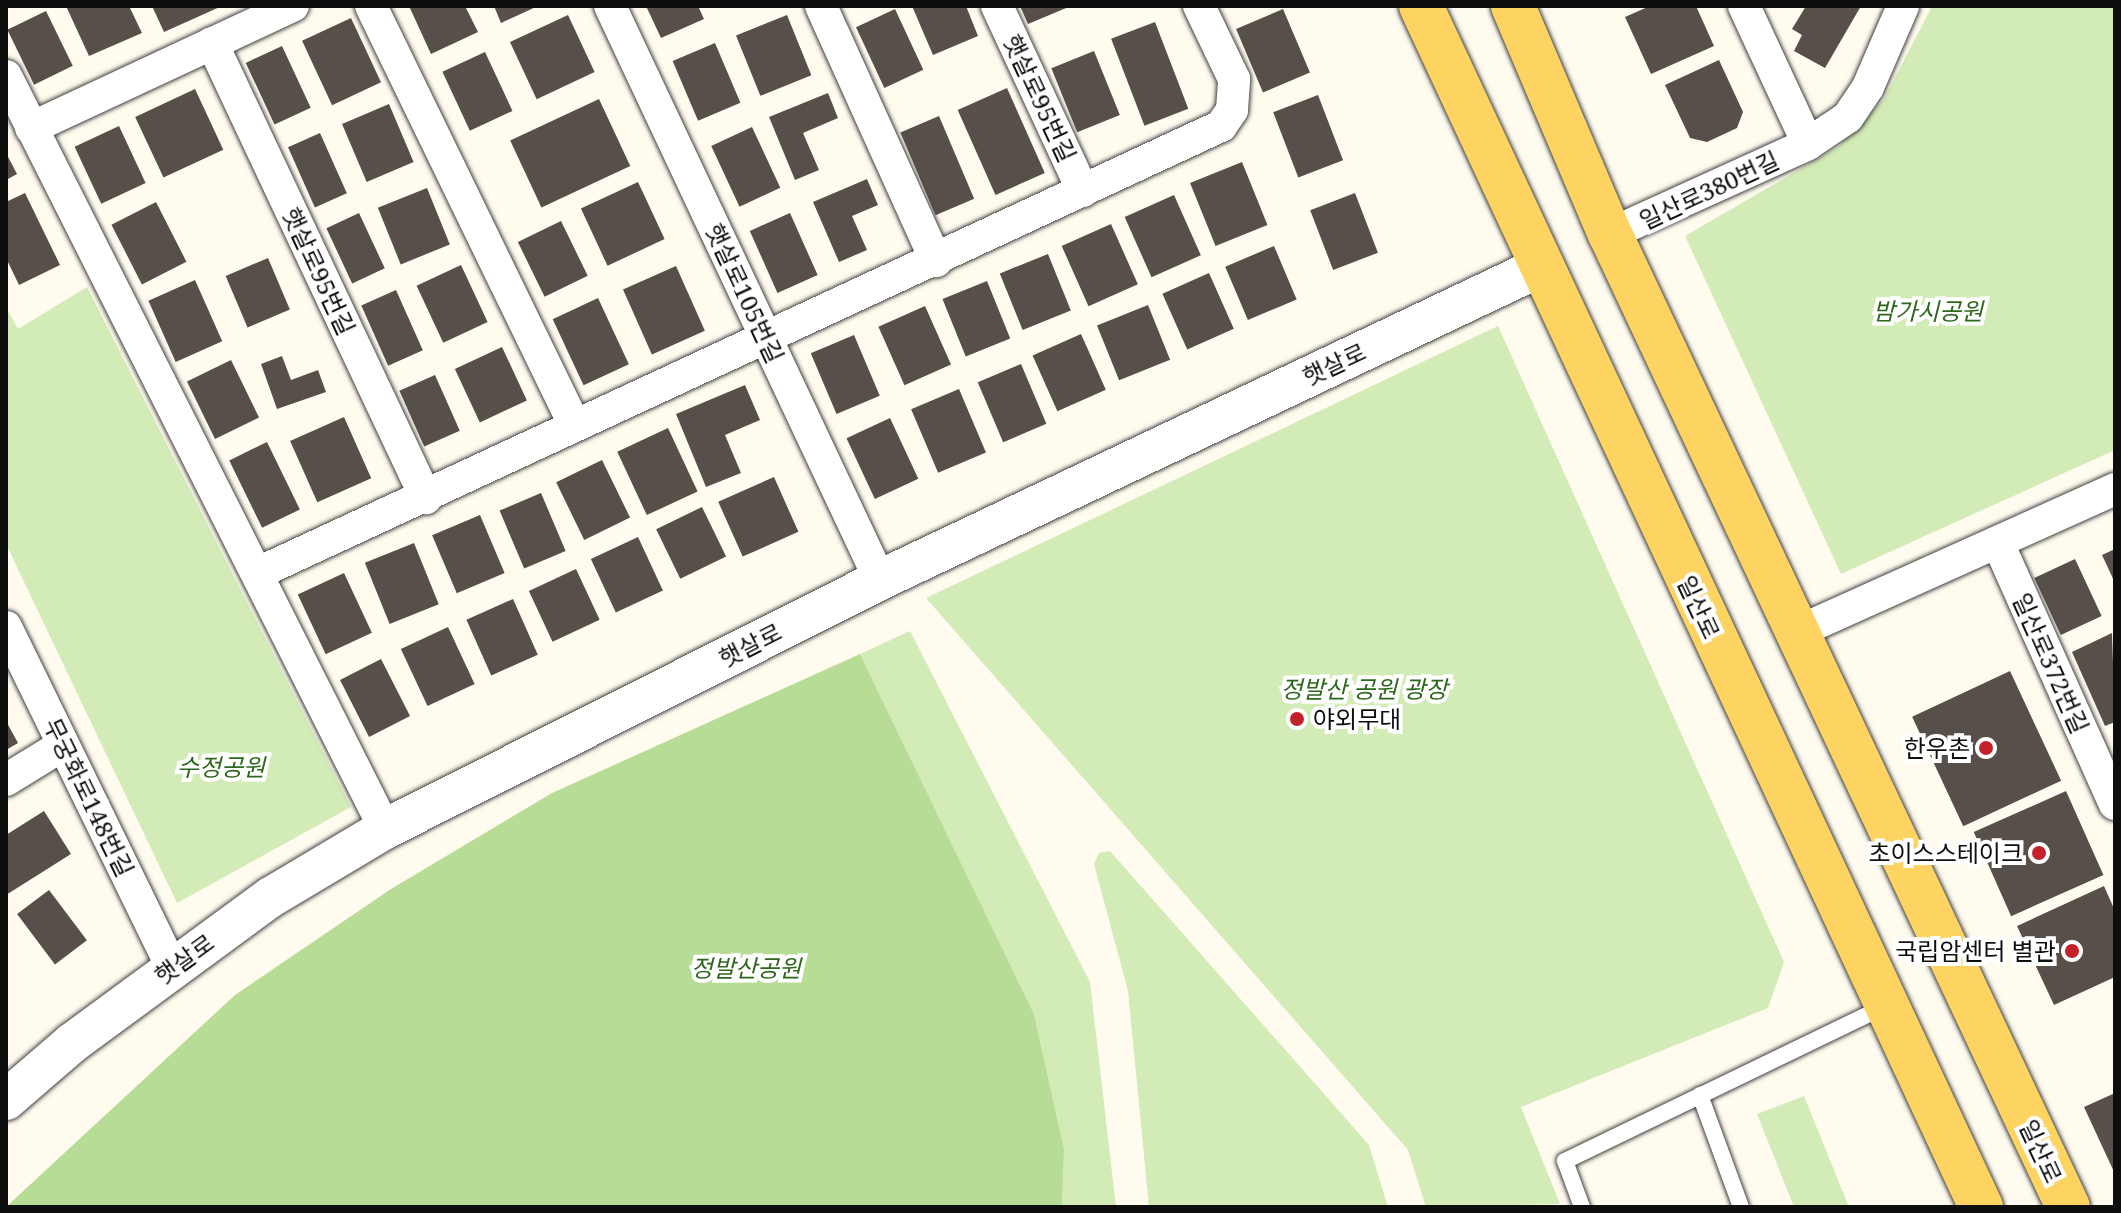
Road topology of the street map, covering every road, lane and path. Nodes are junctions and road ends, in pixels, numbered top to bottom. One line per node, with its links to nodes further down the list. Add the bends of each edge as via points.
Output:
1 (293, 6): 11 (street)
2 (371, 6): 20 (street)
3 (610, 6): 19 (street, 햇살로105번길)
4 (821, 6): 17 (street)
5 (997, 6): 15 (street, 햇살로95번길)
6 (1199, 6): 15 (street, 햇살로95번길, via 1234,79 1232,110 1221,126)
7 (1421, 6): 18 (main road, 일산로)
8 (1513, 6): 16 (main road, 일산로)
9 (1744, 6): 14 (street, 일산로380번길)
10 (1903, 6): 14 (street, 일산로380번길, via 1868,87 1848,117)
11 (212, 43): 13 (street); 22 (street, 햇살로95번길)
12 (6, 76): 13 (street)
13 (31, 128): 24 (street)
14 (1808, 144): 16 (street, 일산로380번길)
15 (1083, 191): 17 (street, 햇살로95번길)
16 (1610, 234): 27 (main road, 일산로)
17 (936, 261): 19 (street, 햇살로95번길)
18 (1540, 267): 25 (street, 햇살로); 34 (main road, 일산로)
19 (766, 336): 20 (street, 햇살로95번길); 25 (street, 햇살로105번길)
20 (574, 424): 22 (street, 햇살로95번길)
21 (2115, 489): 23 (street)
22 (426, 498): 24 (street, 햇살로95번길)
23 (1998, 543): 27 (street); 29 (street, 일산로372번길)
24 (258, 573): 32 (street)
25 (880, 580): 32 (street, 햇살로)
26 (6, 627): 28 (street, 무궁화로148번길)
27 (1797, 632): 40 (main road, 일산로)
28 (63, 745): 30 (street); 33 (street, 무궁화로148번길)
29 (2106, 761): 31 (street, 일산로372번길)
30 (6, 780)
31 (2115, 804)
32 (385, 829): 33 (street, 햇살로, via 271,897)
33 (172, 968): 36 (street, 햇살로)
34 (1886, 1006): 35 (lane); 39 (main road, 일산로)
35 (1700, 1095): 37 (lane, via 1565,1161); 38 (lane)
36 (6, 1100)
37 (1582, 1207)
38 (1741, 1207)
39 (1981, 1207)
40 (2068, 1207)

